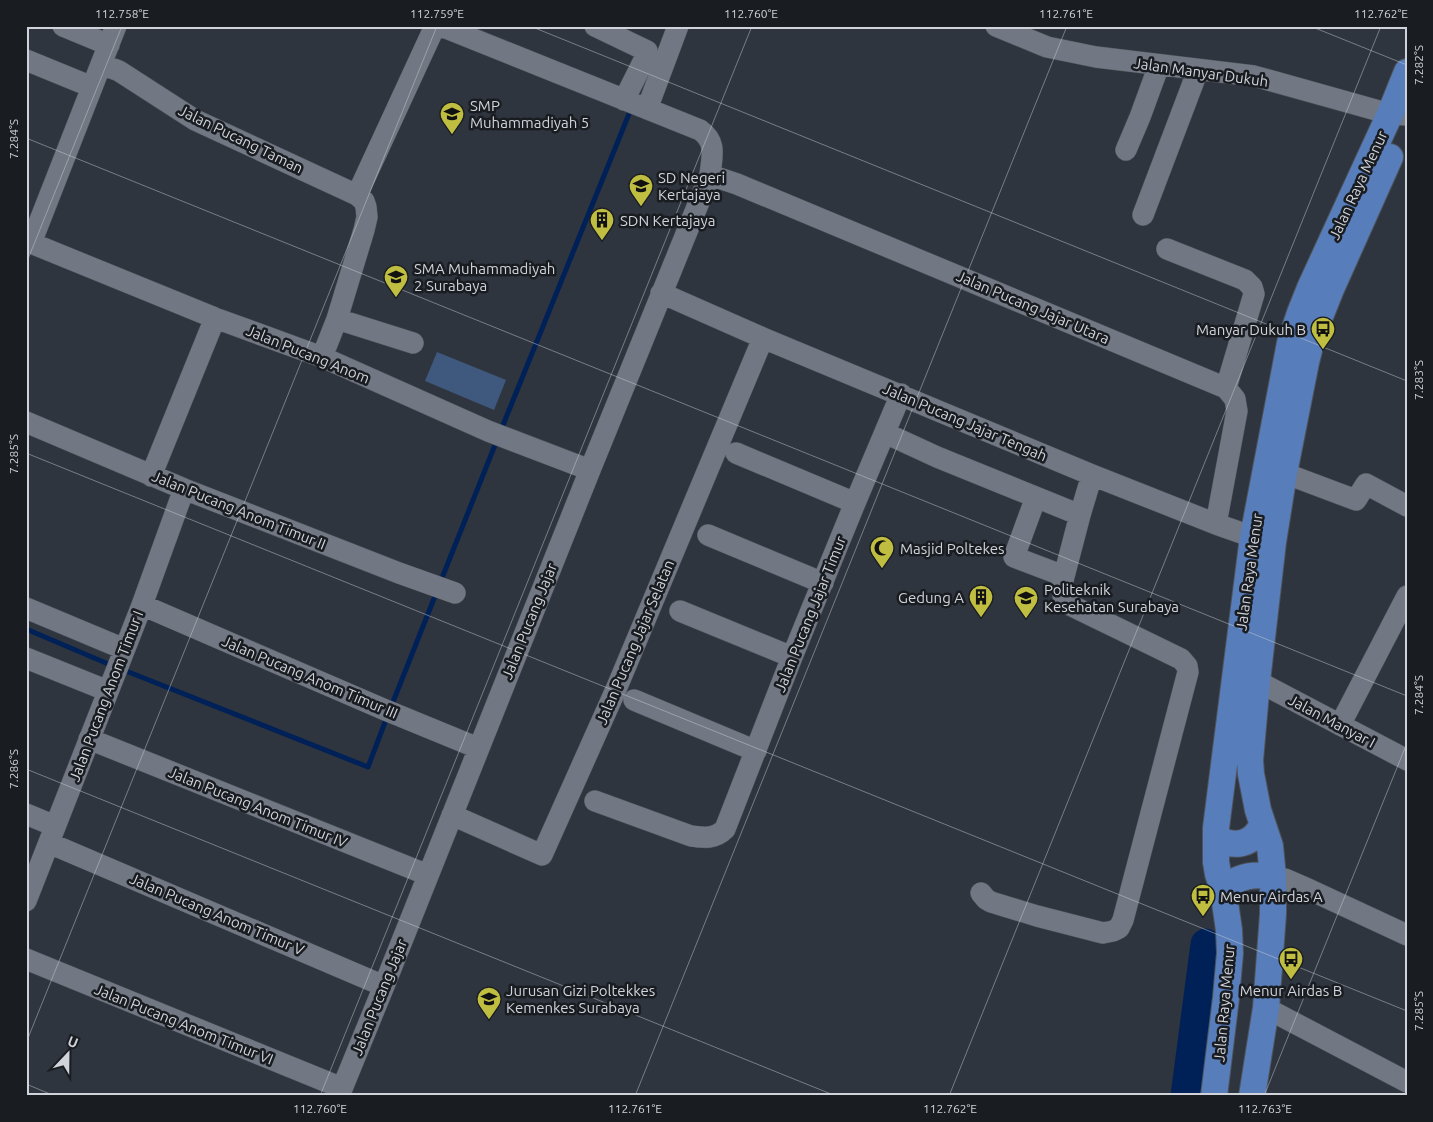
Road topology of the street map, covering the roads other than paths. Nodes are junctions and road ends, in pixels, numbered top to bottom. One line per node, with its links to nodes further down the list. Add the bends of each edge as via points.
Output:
1 (63, 26): 7 (street, Jalan Pucang Taman)
2 (435, 26): 17 (street)
3 (441, 26): 13 (street)
4 (594, 26): 13 (street, via 647,51)
5 (678, 26): 13 (street)
6 (996, 26): 9 (street, Jalan Manyar Dukuh, via 1047,47)
7 (109, 45): 12 (street); 17 (street, Jalan Pucang Taman, via 119,71 195,120)
8 (26, 60): 12 (street)
9 (1159, 65): 10 (street, Jalan Manyar Dukuh); 15 (street)
10 (1198, 70): 14 (street, Jalan Manyar Dukuh, via 1254,76); 18 (street)
11 (1407, 72): 14 (main road, Jalan Raya Menur)
12 (92, 87): 19 (street)
13 (636, 105): 16 (street, Jalan Pucang Jajar, via 700,130 708,137 712,145)
14 (1401, 116): 33 (main road, Jalan Raya Menur, via 1313,334); 43 (main road, Jalan Raya Menur, via 1310,288 1294,327 1286,359)
15 (1126, 150)
16 (710, 175): 21 (street, Jalan Pucang Jajar); 27 (street, Jalan Pucang Jajar Utara)
17 (357, 195): 23 (street, via 364,201 367,216)
18 (1143, 215)
19 (29, 242): 22 (street, Jalan Pucang Anom)
20 (1167, 249): 27 (street, via 1245,280 1252,287 1254,294)
21 (661, 293): 24 (street, Jalan Pucang Jajar Tengah); 32 (street, Jalan Pucang Jajar)
22 (215, 318): 26 (street, Jalan Pucang Anom); 35 (street)
23 (337, 318): 25 (street); 26 (street)
24 (763, 338): 28 (street, Jalan Pucang Jajar Tengah); 63 (street, Jalan Pucang Jajar Selatan, via 617,687 542,855)
25 (413, 344)
26 (322, 358): 32 (street, Jalan Pucang Anom, via 488,431)
27 (1226, 388): 41 (street, via 1235,399 1237,410)
28 (901, 394): 30 (street, Jalan Pucang Jajar Timur); 34 (street, Jalan Pucang Jajar Tengah)
29 (26, 422): 35 (street, Jalan Pucang Anom Timur II)
30 (885, 433): 37 (street); 38 (street, Jalan Pucang Jajar Timur)
31 (736, 453): 38 (street)
32 (590, 470): 58 (street, Jalan Pucang Jajar)
33 (1284, 473): 39 (street, via 1356,500 1366,484); 43 (main road, Jalan Raya Menur)
34 (1092, 475): 40 (street); 41 (street, Jalan Pucang Jajar Tengah)
35 (151, 476): 36 (street, Jalan Pucang Anom Timur II)
36 (184, 489): 46 (street, Jalan Pucang Anom Timur II); 48 (street, Jalan Pucang Anom Timur I)
37 (1036, 497): 40 (street); 44 (street, via 1014,557)
38 (855, 502): 45 (street, Jalan Pucang Jajar Timur)
39 (1407, 506)
40 (1080, 515): 44 (street)
41 (1216, 524): 43 (street, Jalan Pucang Jajar Tengah)
42 (708, 535): 45 (street)
43 (1263, 539): 54 (main road, Jalan Raya Menur); 66 (main road, Jalan Raya Menur, via 1220,795)
44 (1064, 576): 70 (street, via 1063,596 1070,605 1181,659 1187,666 1137,868 1123,920 1113,931 1098,932 1037,916 991,902)
45 (823, 583): 51 (street, Jalan Pucang Jajar Timur)
46 (446, 589)
47 (1406, 598): 56 (street)
48 (142, 605): 53 (street, Jalan Pucang Anom Timur I); 58 (street, Jalan Pucang Anom Timur III)
49 (26, 608): 53 (street)
50 (680, 611): 51 (street)
51 (792, 657): 59 (street, Jalan Pucang Jajar Timur)
52 (26, 658): 53 (street)
53 (117, 668): 57 (street, Jalan Pucang Anom Timur I)
54 (1257, 681): 56 (street, Jalan Manyar I); 64 (main road, Jalan Raya Menur, via 1250,760)
55 (634, 700): 59 (street)
56 (1340, 725): 60 (street, Jalan Manyar I)
57 (89, 738): 65 (street, Jalan Pucang Anom Timur I); 67 (street, Jalan Pucang Anom Timur IV)
58 (478, 748): 63 (street, Jalan Pucang Jajar)
59 (756, 750): 61 (street, Jalan Pucang Jajar Timur, via 725,829 706,839)
60 (1407, 760)
61 (595, 801)
62 (26, 814): 65 (street, Jalan Pucang Anom Timur V)
63 (452, 815): 67 (street, Jalan Pucang Jajar)
64 (1262, 826): 66 (main road, via 1257,835 1247,842 1228,844); 68 (main road, Jalan Raya Menur, via 1270,846)
65 (52, 834): 71 (street, Jalan Pucang Anom Timur I); 74 (street, Jalan Pucang Anom Timur V)
66 (1216, 837): 69 (main road, Jalan Raya Menur, via 1218,874)
67 (428, 875): 74 (street, Jalan Pucang Jajar)
68 (1273, 877): 69 (main road, via 1245,876); 72 (street, via 1308,889); 75 (main road, Jalan Raya Menur, via 1274,914)
69 (1223, 889): 78 (main road, Jalan Raya Menur, via 1229,930 1229,968)
70 (981, 893)
71 (26, 901)
72 (1407, 935)
73 (26, 959): 77 (street, Jalan Pucang Anom Timur VI)
74 (384, 986): 77 (street, Jalan Pucang Jajar)
75 (1266, 1008): 76 (street); 79 (main road, Jalan Raya Menur)
76 (1407, 1082)
77 (340, 1092)
78 (1214, 1096)
79 (1252, 1096)

